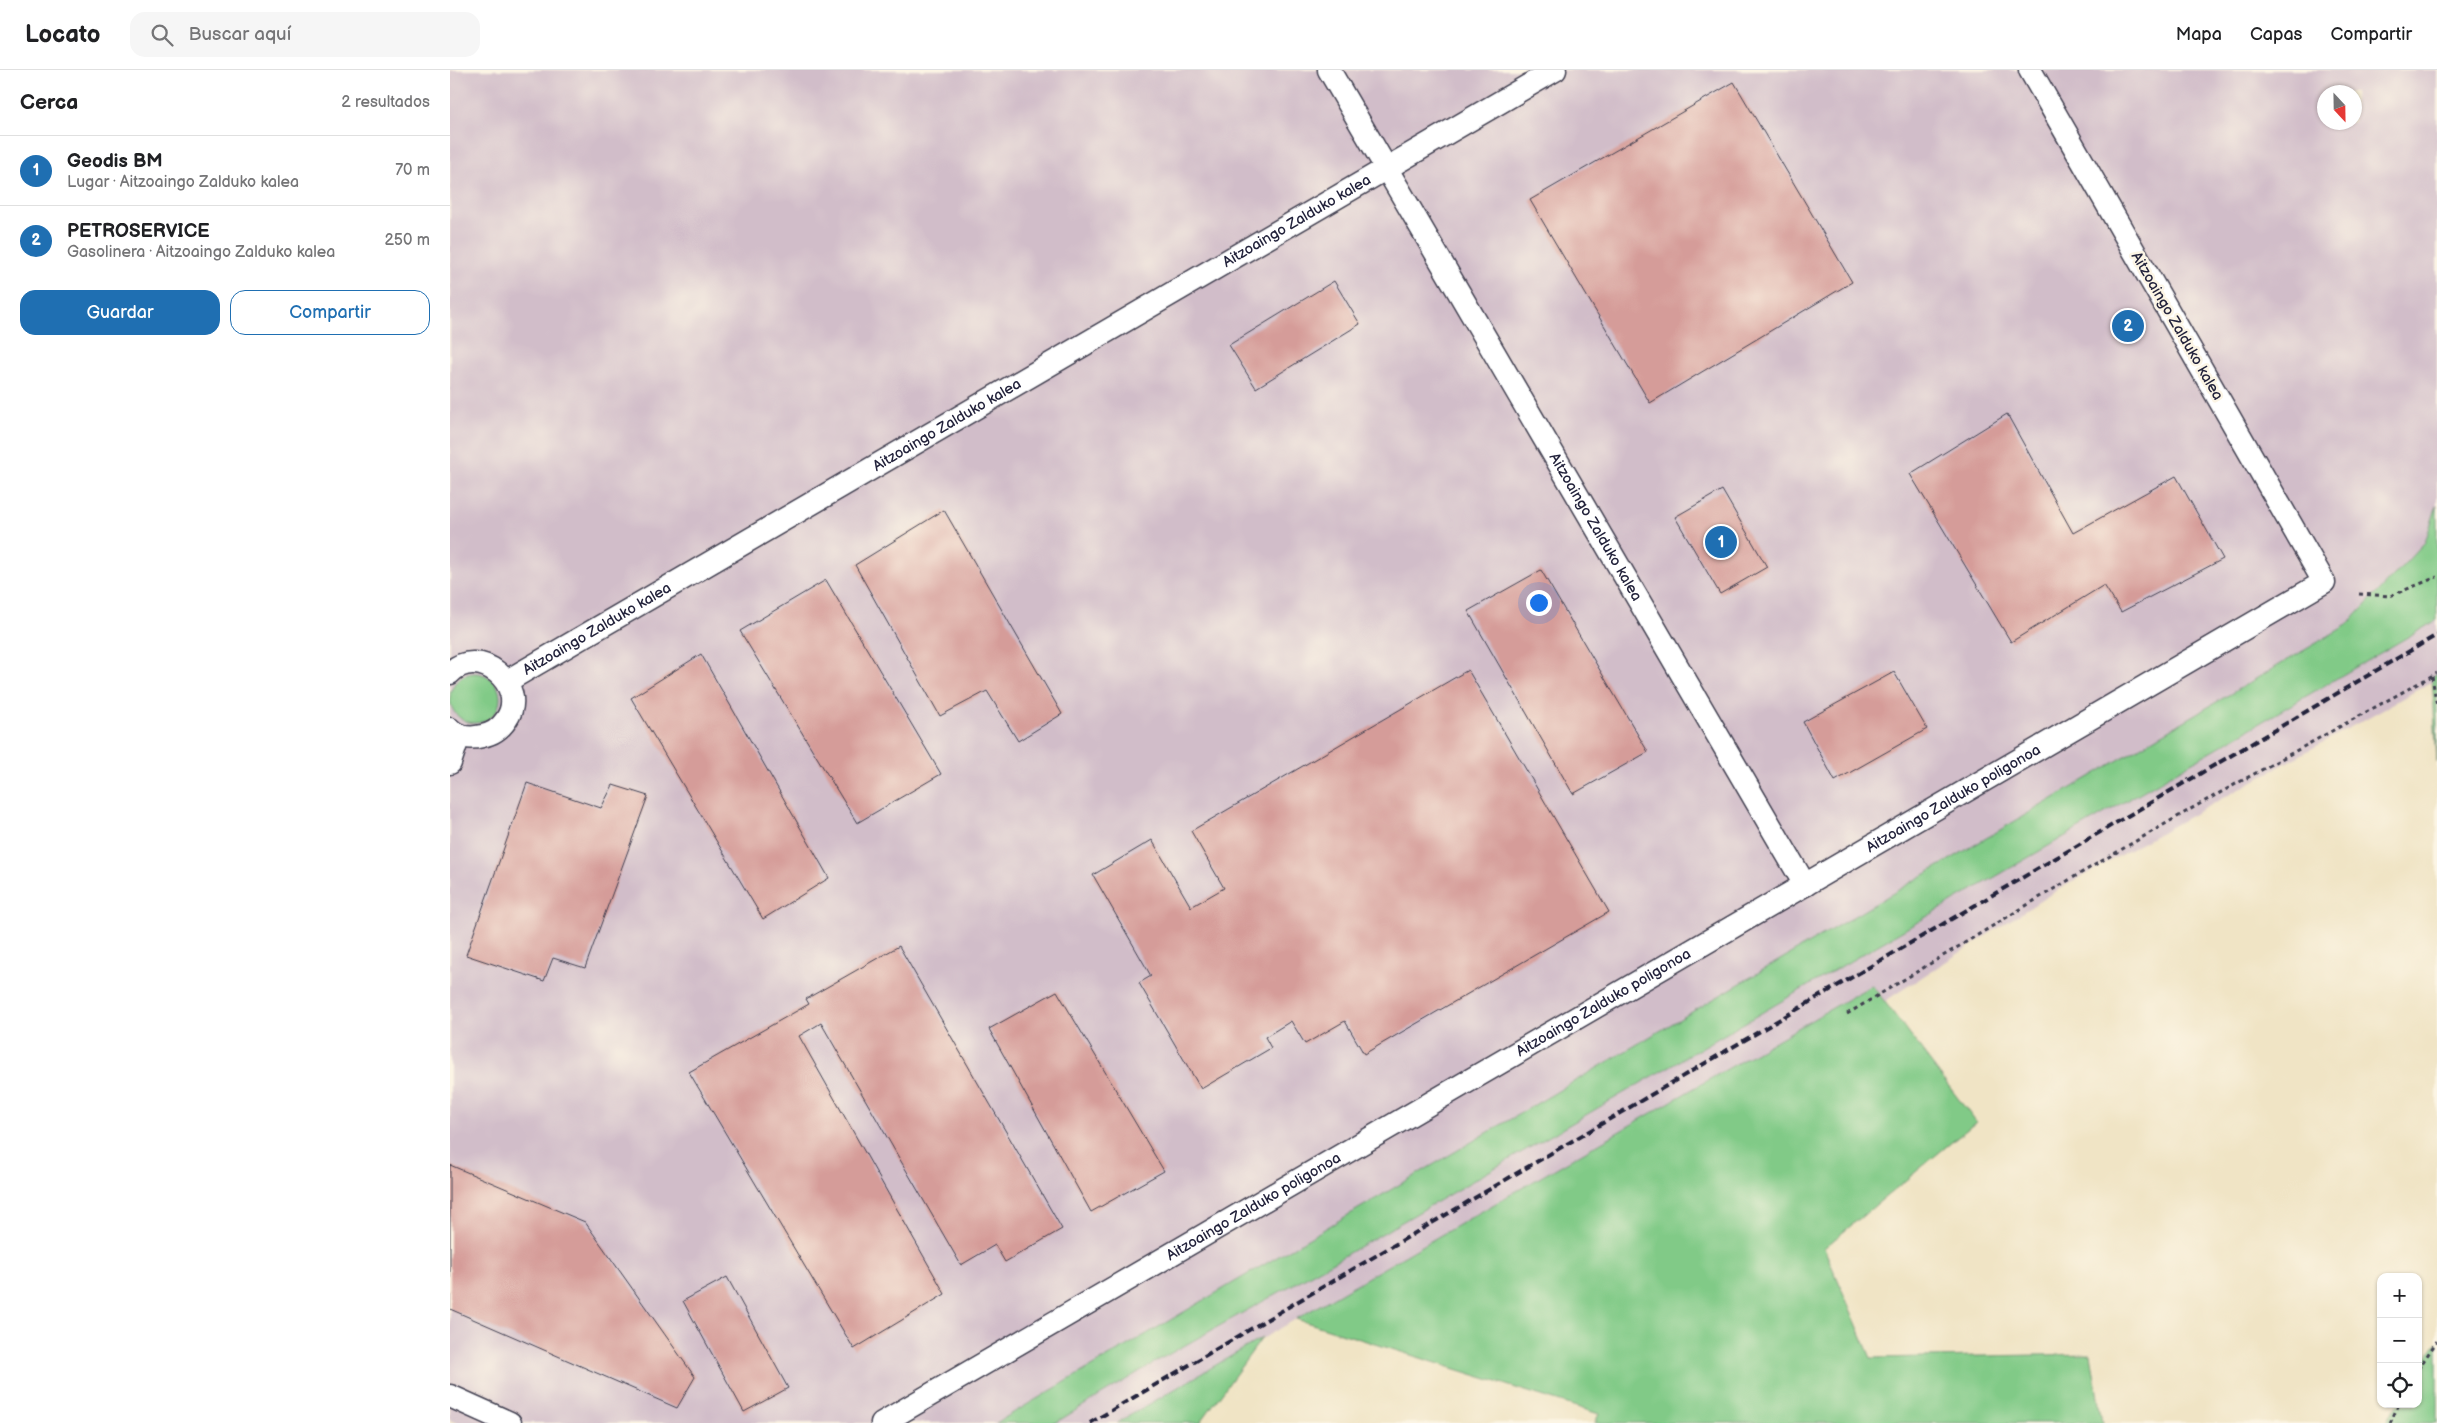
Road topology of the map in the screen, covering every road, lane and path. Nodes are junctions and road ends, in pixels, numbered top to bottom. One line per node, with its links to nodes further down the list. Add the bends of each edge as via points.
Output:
1 (1329, 70): 4 (street, Aitzoaingo Zalduko kalea)
2 (1554, 70): 4 (street, Aitzoaingo Zalduko kalea)
3 (2030, 70): 6 (street, Aitzoaingo Zalduko kalea)
4 (1386, 168): 11 (street, Aitzoaingo Zalduko kalea); 15 (street, Aitzoaingo Zalduko kalea)
5 (2437, 577): 7 (path, via 2390,596)
6 (2324, 582): 15 (street, Aitzoaingo Zalduko poligonoa)
7 (2359, 594)
8 (451, 668): 11 (street, via 478,663 491,666)
9 (2437, 673): 10 (path)
10 (2432, 676): 12 (path); 16 (path, via 2196,806)
11 (507, 681): 13 (street, via 512,692 512,706 501,728 490,735 472,738)
12 (2437, 708)
13 (453, 732): 14 (street)
14 (450, 764)
15 (1805, 885): 22 (street, Aitzoaingo Zalduko poligonoa)
16 (1847, 1014)
17 (2437, 1340): 18 (path)
18 (2422, 1363)
19 (450, 1396): 21 (street)
20 (2397, 1408): 23 (path)
21 (510, 1423)
22 (882, 1423)
23 (2390, 1423)

